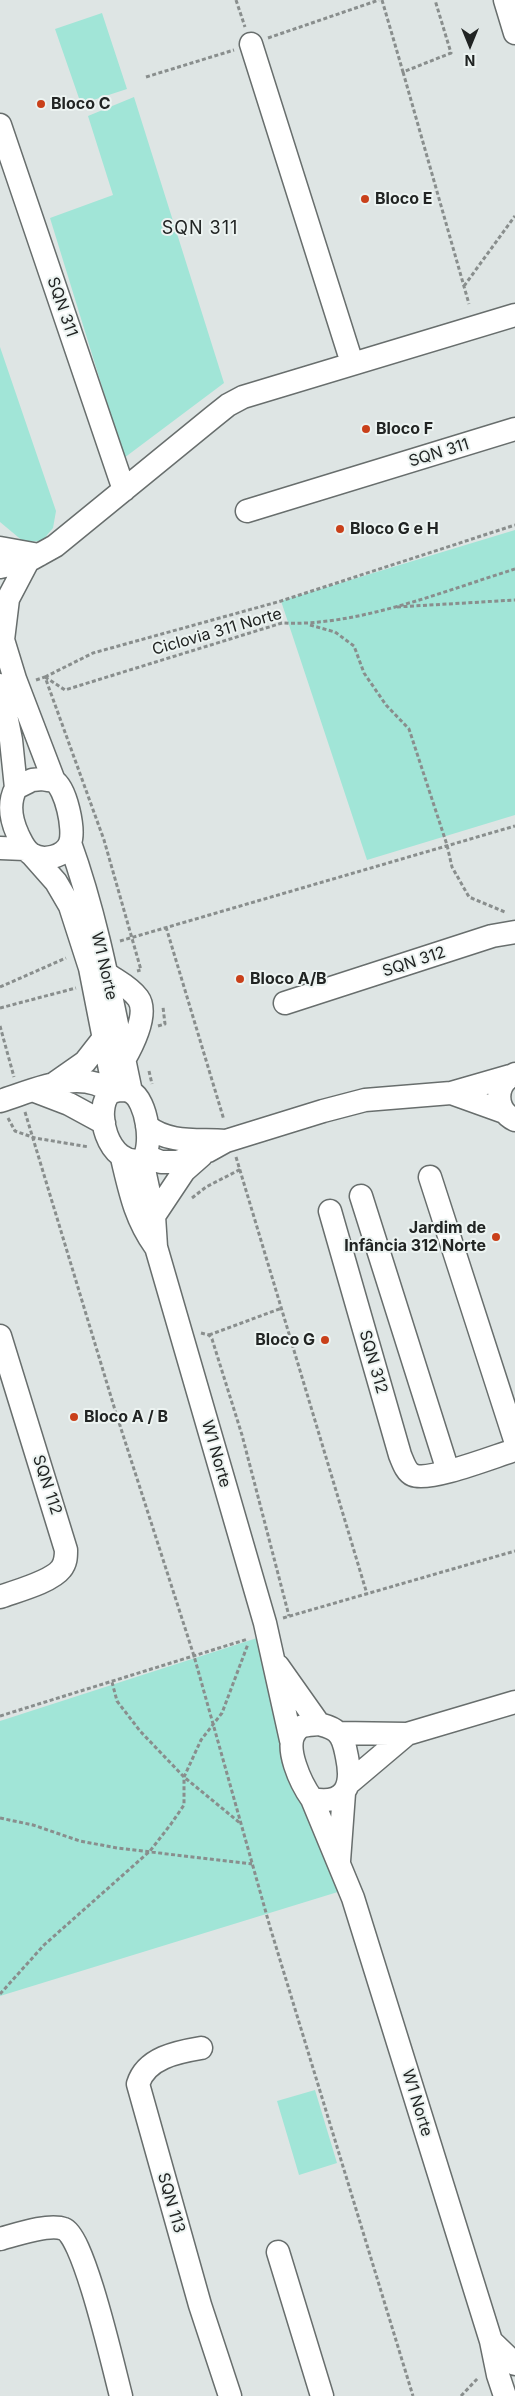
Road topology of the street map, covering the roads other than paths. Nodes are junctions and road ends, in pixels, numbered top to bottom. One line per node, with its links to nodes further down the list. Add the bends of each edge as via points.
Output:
1 (505, 0): 2 (street)
2 (515, 33)
3 (251, 44): 6 (street)
4 (0, 125): 8 (street, SQN 311)
5 (515, 315): 6 (street)
6 (352, 363): 8 (street, via 243,397 228,405)
7 (515, 429): 9 (street, SQN 311)
8 (124, 490): 11 (street, via 55,546)
9 (247, 511)
10 (0, 548): 11 (street)
11 (33, 558): 12 (street); 13 (street, via 8,599)
12 (0, 567)
13 (2, 635): 15 (street, via 15,679)
14 (0, 685): 16 (street, via 11,740)
15 (54, 781): 16 (street, via 32,780); 17 (street, via 67,805)
16 (9, 801): 19 (street, via 13,825)
17 (70, 843): 19 (street, via 58,855 43,858); 21 (street, W1 Norte, via 87,893)
18 (0, 848): 19 (street)
19 (29, 852): 21 (street, W1 Norte, via 56,882)
20 (512, 925): 23 (street, SQN 312, via 492,936)
21 (92, 949): 22 (street, W1 Norte)
22 (100, 979): 24 (street, W1 Norte); 26 (street, W1 Norte, via 124,1060)
23 (285, 1003)
24 (103, 1039): 26 (street, W1 Norte); 27 (street, via 85,1062)
25 (512, 1075): 28 (street); 29 (street, via 504,1082 498,1097)
26 (119, 1091): 27 (street, via 92,1083); 30 (street, via 104,1101); 31 (street, via 139,1100)
27 (27, 1093): 30 (street, via 69,1104)
28 (451, 1093): 29 (street); 32 (street, via 365,1100)
29 (509, 1116)
30 (104, 1124): 33 (street, via 109,1139)
31 (147, 1126): 32 (street, via 175,1139); 33 (street)
32 (221, 1144): 33 (street, via 187,1160 169,1163); 37 (street, via 184,1171)
33 (137, 1158): 37 (street, W1 Norte); 38 (street, W1 Norte, via 138,1217)
34 (430, 1176): 40 (street)
35 (360, 1196): 42 (street)
36 (330, 1211): 42 (street, SQN 312, via 404,1465 412,1475)
37 (154, 1216): 38 (street, W1 Norte)
38 (156, 1247): 44 (street, W1 Norte)
39 (0, 1336): 43 (street, SQN 112, via 66,1550 66,1561 61,1570)
40 (515, 1440)
41 (515, 1450): 42 (street, SQN 312)
42 (448, 1471)
43 (0, 1597)
44 (274, 1661): 46 (street, W1 Norte); 48 (street, W1 Norte)
45 (515, 1702): 47 (street)
46 (329, 1728): 47 (street); 48 (street, via 306,1725 297,1730); 49 (street, via 343,1741 347,1757)
47 (407, 1734): 49 (street)
48 (291, 1740): 50 (street, via 300,1779)
49 (347, 1788): 50 (street, via 334,1799); 51 (street, W1 Norte)
50 (312, 1799): 51 (street, W1 Norte)
51 (339, 1867): 55 (street, W1 Norte, via 353,1898)
52 (201, 2048): 57 (street, SQN 113, via 181,2052 148,2066 138,2084 200,2305)
53 (0, 2239): 56 (street, via 59,2228 70,2233 83,2260)
54 (278, 2252): 58 (street)
55 (505, 2383)
56 (121, 2396)
57 (230, 2396)
58 (322, 2396)

